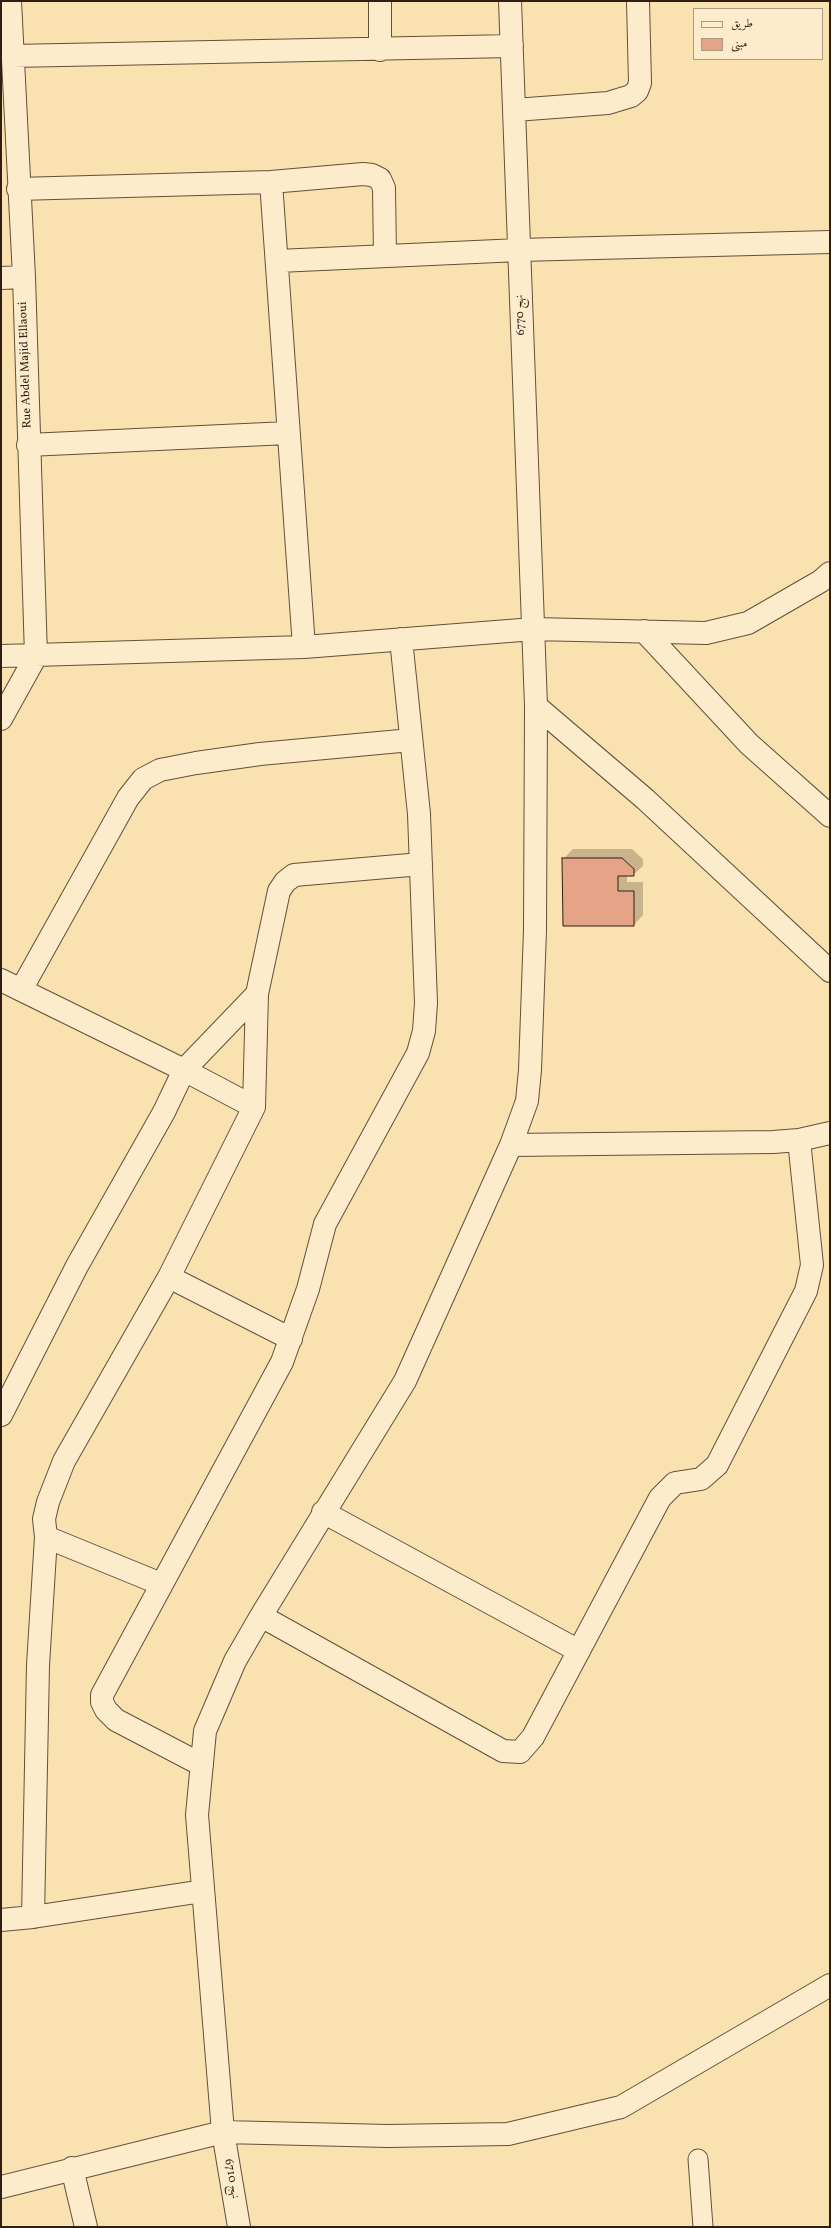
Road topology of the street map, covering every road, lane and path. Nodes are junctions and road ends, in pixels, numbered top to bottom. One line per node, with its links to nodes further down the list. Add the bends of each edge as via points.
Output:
1 (10, 1): 7 (street, Rue Abdel Majid Ellaoui)
2 (380, 1): 6 (street)
3 (510, 1): 5 (street, نهج 6770)
4 (638, 1): 8 (street, via 640,83 637,91 631,96 608,103)
5 (512, 46): 6 (street); 8 (street, نهج 6770)
6 (380, 50): 7 (street)
7 (12, 56): 10 (street, Rue Abdel Majid Ellaoui)
8 (515, 110): 12 (street, نهج 6770)
9 (271, 182): 10 (street); 13 (street, via 363,174 380,179 384,188); 14 (street)
10 (18, 189): 15 (street, Rue Abdel Majid Ellaoui)
11 (830, 242): 12 (street)
12 (519, 250): 13 (street); 20 (street, نهج 6770)
13 (385, 256): 14 (street)
14 (278, 261): 17 (street)
15 (24, 277): 16 (street); 18 (street, Rue Abdel Majid Ellaoui)
16 (1, 278)
17 (288, 433): 18 (street); 23 (street)
18 (28, 444): 25 (street, Rue Abdel Majid Ellaoui)
19 (830, 573): 21 (street, via 821,581 748,623 706,633)
20 (534, 629): 21 (street); 22 (street); 26 (street, نهج 6770)
21 (644, 631): 29 (street, via 749,744)
22 (401, 639): 23 (street); 28 (street)
23 (304, 646): 25 (street)
24 (1, 656): 25 (street)
25 (36, 656): 27 (street)
26 (536, 706): 31 (street, via 645,799); 39 (street, نهج 6770, via 535,930 530,1070 527,1101)
27 (1, 719)
28 (411, 740): 30 (street, via 419,814); 33 (street, via 260,754 196,763 160,770 143,779 128,798)
29 (830, 816)
30 (420, 864): 34 (street, via 294,876 285,882 279,891); 41 (street, via 426,1003 424,1031 418,1053 324,1224 308,1289)
31 (830, 972)
32 (1, 980): 33 (street)
33 (21, 990): 35 (street)
34 (257, 994): 35 (street); 36 (street)
35 (184, 1070): 36 (street); 42 (street, via 164,1112 77,1266)
36 (254, 1107): 40 (street)
37 (830, 1133): 38 (street)
38 (799, 1140): 39 (street); 47 (street, via 812,1265 806,1291 717,1465 701,1479 674,1483 660,1498)
39 (511, 1145): 43 (street, نهج 6770, via 405,1381)
40 (169, 1277): 41 (street); 44 (street, via 64,1462 48,1502 44,1519)
41 (291, 1339): 45 (street, via 282,1362)
42 (1, 1415)
43 (323, 1512): 46 (street, نهج 6710); 47 (street)
44 (46, 1537): 45 (street); 50 (street, via 38,1665)
45 (161, 1584): 48 (street, via 102,1694 102,1702 116,1720)
46 (261, 1616): 47 (street, via 503,1751 520,1752 533,1737); 48 (street, نهج 6710, via 235,1661 205,1731)
47 (579, 1651)
48 (202, 1765): 49 (street, نهج 6710, via 197,1815)
49 (203, 1891): 50 (street); 53 (street, نهج 6710)
50 (33, 1917): 51 (street)
51 (1, 1920)
52 (830, 1985): 53 (street, via 622,2107 508,2134 388,2136)
53 (223, 2132): 55 (street); 58 (street, نهج 6710)
54 (698, 2159): 59 (lane)
55 (72, 2168): 56 (street); 57 (street)
56 (1, 2187)
57 (86, 2227)
58 (238, 2227)
59 (702, 2227)

